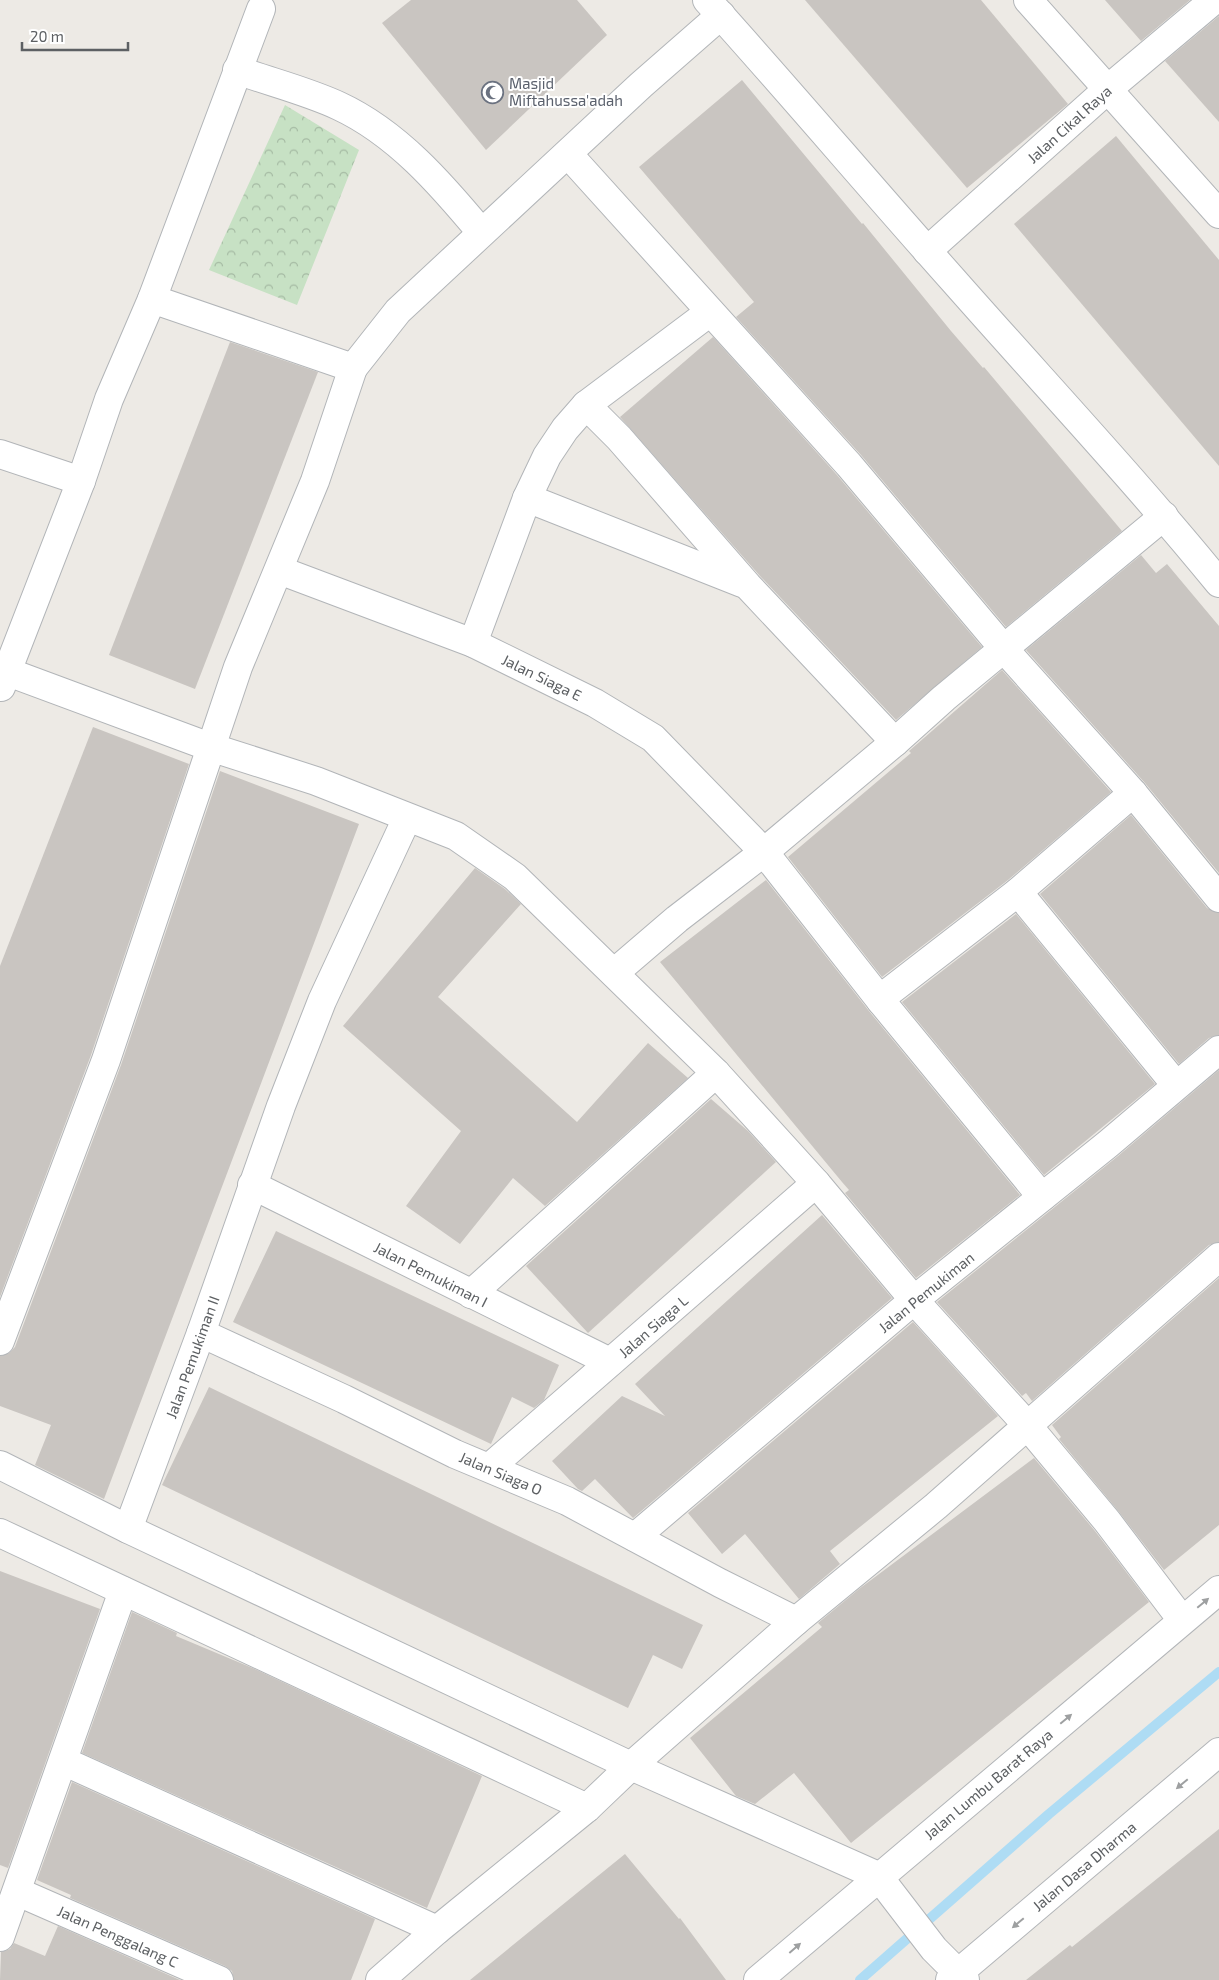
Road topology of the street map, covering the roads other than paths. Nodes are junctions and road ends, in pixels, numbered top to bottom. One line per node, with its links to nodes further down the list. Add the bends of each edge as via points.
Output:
1 (1028, 0): 6 (street)
2 (1214, 0): 6 (street, Jalan Cikal Raya)
3 (714, 8): 7 (street, via 641,85); 10 (street)
4 (261, 9): 5 (street)
5 (237, 70): 9 (street, via 338,105 366,121 404,149); 11 (street)
6 (1108, 89): 8 (street); 10 (street, Jalan Cikal Raya)
7 (568, 154): 9 (street); 12 (street)
8 (1219, 214)
9 (481, 232): 13 (street, via 398,311)
10 (927, 251): 18 (street)
11 (152, 300): 13 (street); 16 (street, via 109,400)
12 (710, 312): 14 (street); 23 (street, via 849,465)
13 (353, 368): 19 (street, via 318,473)
14 (586, 405): 17 (street, via 547,456); 21 (street, via 619,438)
15 (0, 454): 16 (street)
16 (81, 482): 24 (street)
17 (527, 498): 21 (street); 22 (street)
18 (1164, 516): 20 (street); 23 (street)
19 (278, 570): 22 (street, Jalan Siaga E); 26 (street, via 238,667)
20 (1219, 583)
21 (748, 586): 25 (street)
22 (472, 643): 29 (street, Jalan Siaga E, via 595,703 653,738)
23 (1004, 649): 25 (street); 27 (street)
24 (2, 677): 26 (street)
25 (895, 742): 29 (street)
26 (210, 747): 28 (street, via 316,781); 44 (street, via 106,1060)
27 (1134, 793): 30 (street); 31 (street)
28 (407, 818): 32 (street, via 456,836 515,877); 38 (street, Jalan Pemukiman II, via 322,1001)
29 (764, 852): 32 (street); 33 (street, Jalan Siaga E)
30 (1018, 892): 33 (street); 36 (street)
31 (1219, 898)
32 (614, 973): 35 (street)
33 (881, 1001): 39 (street, Jalan Siaga E)
34 (1219, 1050): 36 (street, Jalan Pemukiman)
35 (716, 1073): 37 (street); 41 (street)
36 (1176, 1085): 39 (street, Jalan Pemukiman)
37 (816, 1183): 42 (street); 45 (street, Jalan Siaga L)
38 (252, 1185): 41 (street, Jalan Pemukiman I); 43 (street, Jalan Pemukiman II)
39 (1042, 1197): 42 (street, Jalan Pemukiman)
40 (1219, 1257): 46 (street)
41 (471, 1294): 45 (street, Jalan Pemukiman I)
42 (914, 1300): 46 (street); 51 (street, Jalan Pemukiman)
43 (201, 1333): 48 (street, Jalan Siaga O, via 455,1454); 49 (street, Jalan Pemukiman II)
44 (0, 1341)
45 (610, 1362): 48 (street, Jalan Siaga L)
46 (1027, 1425): 54 (street, via 936,1506); 55 (street, via 1107,1520)
47 (0, 1465): 49 (street)
48 (490, 1467): 51 (street, Jalan Siaga O, via 567,1501)
49 (128, 1529): 58 (street)
50 (0, 1533): 52 (street)
51 (635, 1537): 54 (street, Jalan Siaga O)
52 (123, 1590): 57 (street); 59 (street)
53 (1219, 1590): 55 (street, Jalan Lumbu Barat Raya, one-way to 53)
54 (796, 1620): 58 (street)
55 (1182, 1620): 60 (street, Jalan Lumbu Barat Raya, one-way to 55, via 1173,1631)
56 (1219, 1752): 64 (street, Jalan Dasa Dharma, one-way to 64)
57 (63, 1761): 61 (street); 62 (street)
58 (631, 1766): 59 (street); 60 (street)
59 (588, 1808): 62 (street)
60 (878, 1876): 64 (street); 67 (street, Jalan Lumbu Barat Raya, one-way to 60)
61 (18, 1892): 63 (street); 65 (street, Jalan Penggalang C)
62 (436, 1930): 66 (street)
63 (0, 1937)
64 (958, 1978)
65 (219, 1980)
66 (380, 1980)
67 (758, 1980)

